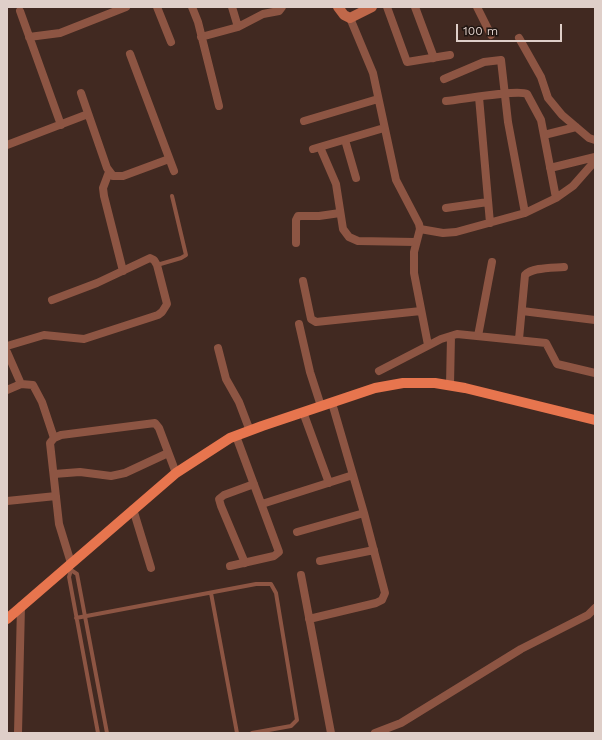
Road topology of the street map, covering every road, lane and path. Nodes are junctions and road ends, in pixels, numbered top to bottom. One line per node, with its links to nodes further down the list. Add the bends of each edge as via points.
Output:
1 (126, 7): 15 (street, via 52,34)
2 (157, 7): 18 (street)
3 (192, 7): 16 (street)
4 (232, 7): 13 (street)
5 (282, 7): 13 (street, via 279,11 263,14)
6 (338, 7): 12 (street)
7 (371, 7): 12 (street)
8 (386, 7): 21 (street, via 405,60 410,63)
9 (415, 7): 21 (street)
10 (477, 7): 14 (street)
11 (20, 10): 15 (street)
12 (350, 18): 26 (street, via 373,73)
13 (238, 27): 16 (street)
14 (491, 35)
15 (29, 37): 31 (street)
16 (202, 37): 28 (street)
17 (519, 38): 32 (street, via 541,77 548,98)
18 (171, 42)
19 (130, 54): 39 (street)
20 (450, 54): 21 (street)
21 (434, 58)
22 (444, 79): 24 (street, via 484,62 501,60)
23 (81, 93): 29 (street)
24 (506, 94): 25 (street); 34 (street, via 527,94 541,120); 50 (street, via 508,122)
25 (479, 97): 27 (street); 47 (street)
26 (378, 99): 30 (street); 33 (street)
27 (446, 101)
28 (219, 106)
29 (88, 114): 31 (street); 43 (street)
30 (304, 121)
31 (60, 125): 37 (street)
32 (576, 127): 34 (street); 36 (street)
33 (384, 128): 35 (street); 52 (street, via 396,180)
34 (544, 135): 41 (street)
35 (345, 140): 44 (street); 49 (street, via 316,148 336,184)
36 (595, 140)
37 (7, 145)
38 (595, 157): 41 (street)
39 (170, 159): 42 (street); 43 (street, via 123,176 113,176)
40 (595, 161): 46 (street, via 573,186)
41 (550, 168): 46 (street)
42 (174, 171)
43 (109, 172): 58 (street, via 103,188 104,196)
44 (356, 178)
45 (172, 196): 56 (lane, via 186,254)
46 (556, 198): 50 (street)
47 (488, 202): 48 (street); 51 (street)
48 (446, 208)
49 (340, 212): 53 (street, via 343,229 352,240); 54 (street, via 298,216)
50 (524, 213): 51 (street)
51 (490, 223): 52 (street, via 443,233)
52 (420, 229): 53 (street)
53 (415, 242): 61 (street, via 414,274)
54 (296, 243)
55 (492, 262): 66 (street)
56 (157, 265): 58 (street, via 150,258); 69 (street, via 167,304 158,315 84,339 44,336)
57 (564, 267): 62 (street, via 528,272 525,275)
58 (124, 270): 60 (street)
59 (303, 281): 61 (street, via 311,319 316,322)
60 (52, 300)
61 (421, 311): 68 (street)
62 (522, 311): 63 (street); 67 (street)
63 (595, 320)
64 (299, 324): 78 (street)
65 (451, 336): 66 (street); 68 (street); 75 (street)
66 (478, 336): 67 (street)
67 (519, 339): 73 (street, via 546,343 557,364)
68 (428, 345): 72 (street)
69 (7, 346)
70 (218, 348): 81 (street, via 226,379)
71 (7, 352): 74 (street)
72 (379, 371)
73 (595, 373)
74 (21, 384): 76 (street); 83 (street, via 29,384 36,389)
75 (450, 385): 77 (main road, via 403,383 375,388); 80 (main road)
76 (7, 390)
77 (332, 403): 78 (main road); 87 (street)
78 (321, 406): 79 (main road)
79 (303, 412): 81 (main road); 88 (street)
80 (595, 420)
81 (250, 430): 82 (main road)
82 (236, 436): 85 (main road); 89 (street)
83 (54, 438): 84 (street, via 154,423 159,428); 86 (street, via 50,443)
84 (168, 453): 85 (street); 86 (street, via 125,473 111,476 80,472)
85 (176, 473): 93 (main road)
86 (54, 474): 90 (street)
87 (353, 475): 88 (street); 94 (street)
88 (329, 483): 92 (street)
89 (254, 484): 92 (street); 98 (street, via 219,499)
90 (56, 496): 91 (street); 100 (street, via 59,524)
91 (7, 501)
92 (262, 504): 98 (street, via 279,552 274,556)
93 (133, 509): 100 (main road); 101 (street)
94 (364, 513): 95 (street); 96 (street)
95 (297, 532)
96 (374, 550): 97 (street); 109 (street, via 385,593 382,600)
97 (320, 561)
98 (245, 563): 99 (street)
99 (230, 566)
100 (71, 567): 104 (main road); 106 (lane, via 77,574); 107 (lane, via 69,577)
101 (151, 568)
102 (301, 575): 109 (street)
103 (211, 593): 106 (lane); 113 (lane); 114 (lane, via 267,583 275,590 297,720 291,726)
104 (21, 606): 108 (main road); 110 (street)
105 (595, 608): 116 (street, via 521,649 401,723)
106 (86, 617): 107 (lane); 112 (lane)
107 (76, 618): 111 (lane)
108 (7, 619)
109 (309, 619): 115 (street)
110 (18, 733)
111 (98, 733)
112 (107, 733)
113 (237, 733)
114 (252, 733)
115 (331, 733)
116 (375, 733)

